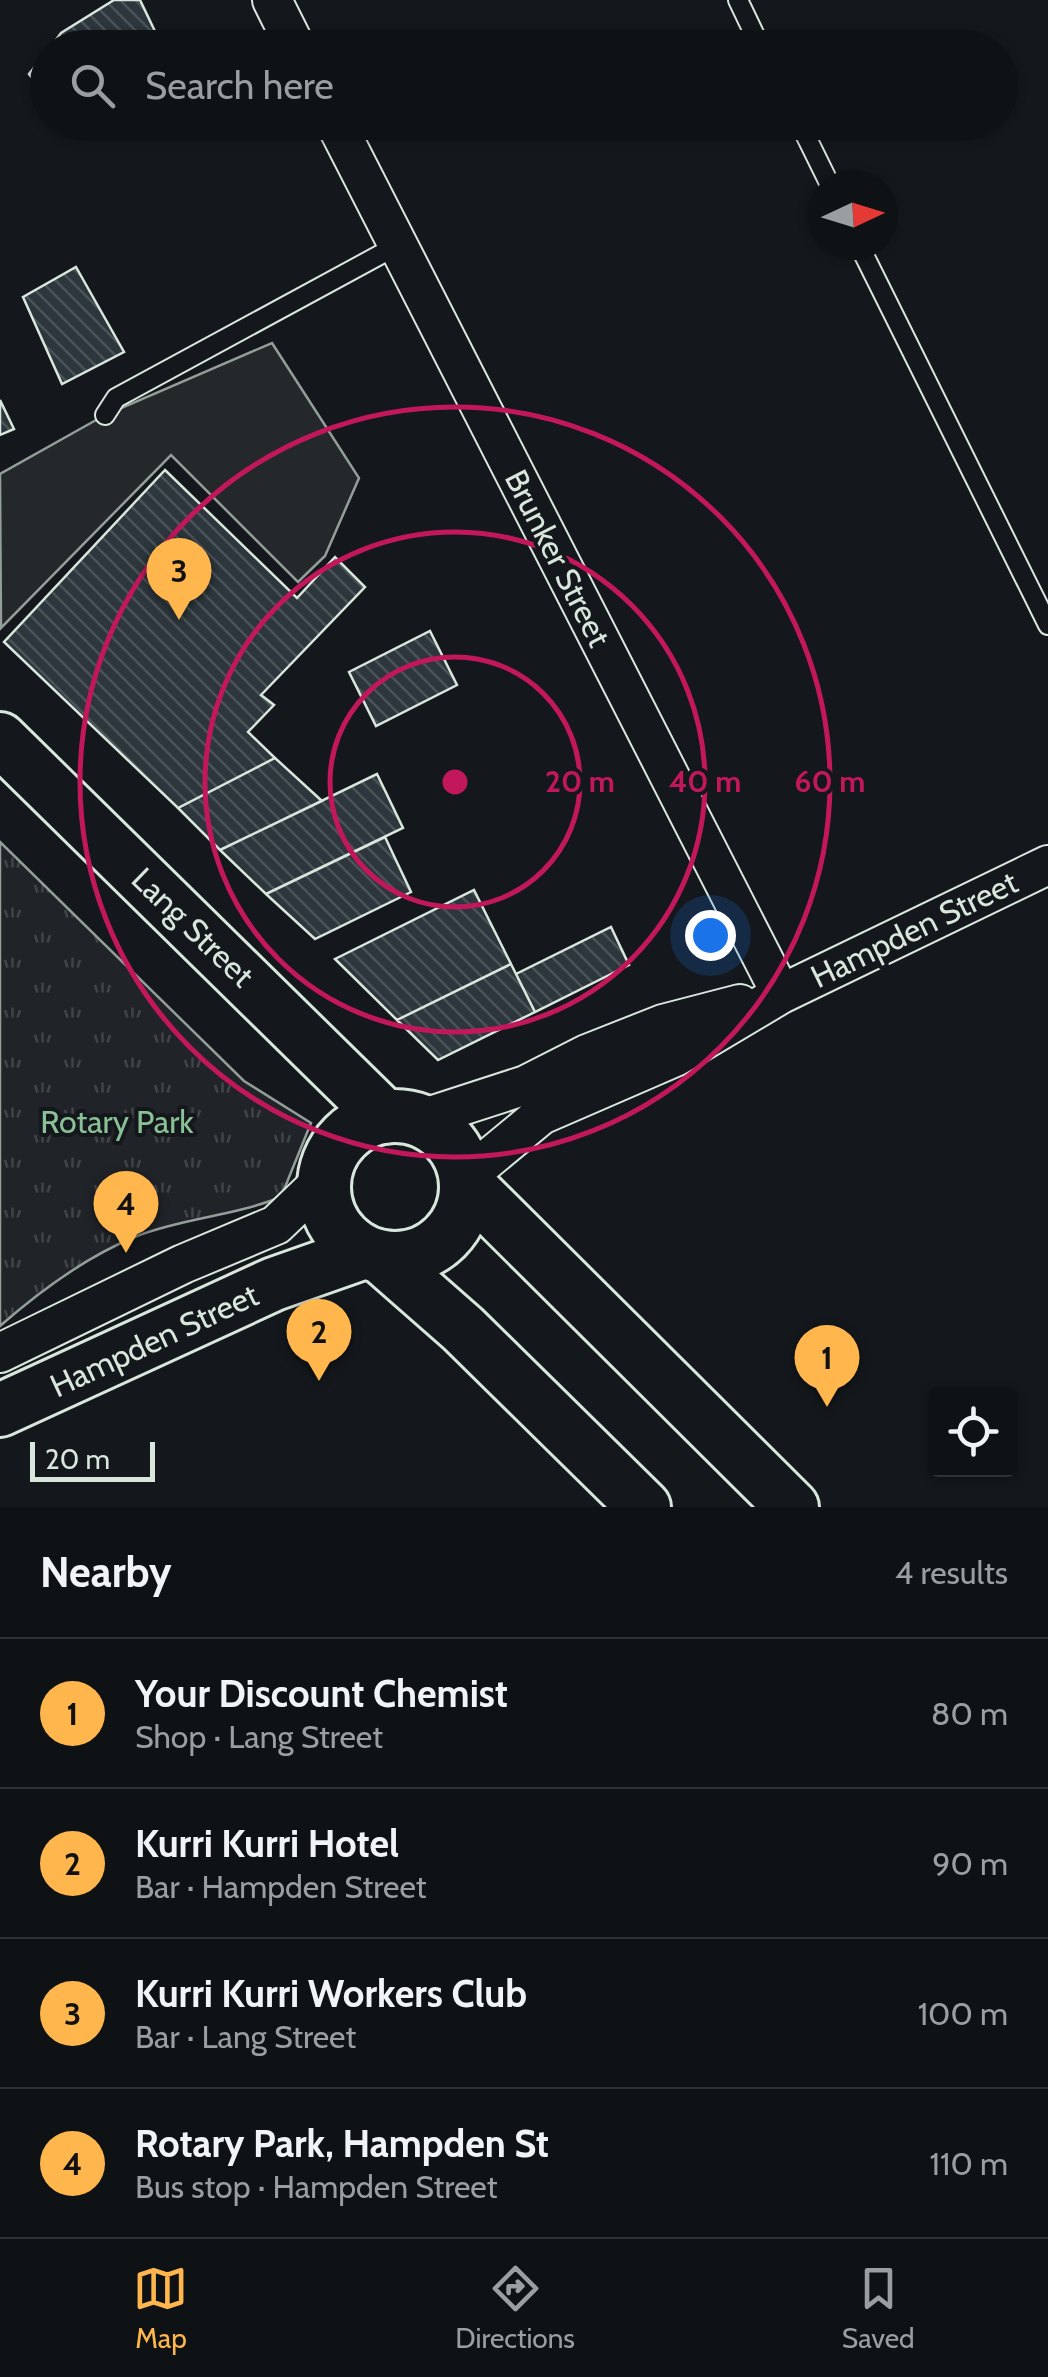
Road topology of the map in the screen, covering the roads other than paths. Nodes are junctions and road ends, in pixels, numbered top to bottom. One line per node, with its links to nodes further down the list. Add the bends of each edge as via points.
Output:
1 (272, 0): 3 (street)
2 (738, 0): 4 (lane)
3 (287, 30)
4 (752, 30)
5 (344, 140): 8 (street, Brunker Street)
6 (807, 140): 7 (lane)
7 (822, 170)
8 (398, 246): 10 (lane, via 116,398); 14 (street, Brunker Street)
9 (866, 260): 11 (lane)
10 (105, 415)
11 (1048, 625)
12 (0, 739): 15 (street, Lang Street)
13 (1048, 864): 14 (street, Hampden Street)
14 (781, 994): 15 (street, Hampden Street, via 663,1024 526,1085); 17 (street, Hampden Street, via 677,1056 541,1115)
15 (402, 1118): 16 (street, via 351,1131); 17 (street, via 449,1141)
16 (324, 1179): 18 (street, via 338,1230); 19 (street, Hampden Street, via 276,1225)
17 (466, 1180): 18 (street, via 462,1211 437,1245 418,1254); 22 (street)
18 (373, 1254): 20 (street, Hampden Street, via 274,1284); 21 (street, via 463,1329)
19 (0, 1353)
20 (0, 1410)
21 (644, 1507)
22 (792, 1507)

